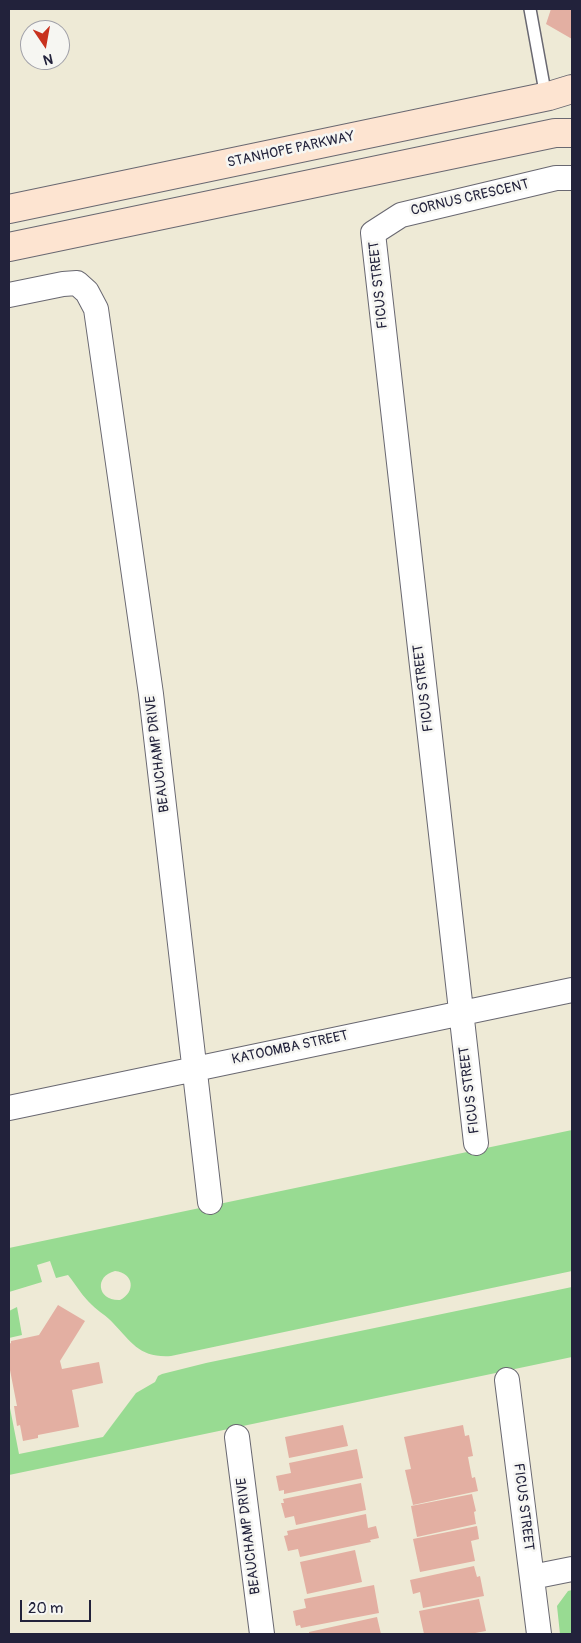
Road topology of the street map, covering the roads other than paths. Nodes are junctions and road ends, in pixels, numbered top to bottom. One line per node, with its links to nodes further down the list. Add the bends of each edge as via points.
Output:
1 (530, 9): 3 (lane)
2 (572, 89): 3 (main road, STANHOPE PARKWAY)
3 (546, 97): 6 (main road, STANHOPE PARKWAY)
4 (572, 133): 8 (main road, via 555,133)
5 (572, 178): 7 (street, CORNUS CRESCENT, via 556,178 401,214)
6 (9, 209)
7 (373, 233): 11 (street, FICUS STREET)
8 (9, 247)
9 (9, 294): 12 (street, BEAUCHAMP DRIVE, via 78,283 96,309 151,694)
10 (572, 990): 11 (street, KATOOMBA STREET)
11 (461, 1013): 12 (street, KATOOMBA STREET); 14 (street, FICUS STREET)
12 (194, 1068): 13 (street, KATOOMBA STREET); 15 (street, BEAUCHAMP DRIVE)
13 (9, 1108)
14 (476, 1143)
15 (210, 1202)
16 (507, 1380): 19 (street, FICUS STREET)
17 (237, 1437): 20 (street, BEAUCHAMP DRIVE)
18 (572, 1569): 19 (street)
19 (532, 1577): 21 (street, FICUS STREET)
20 (262, 1634)
21 (539, 1634)

